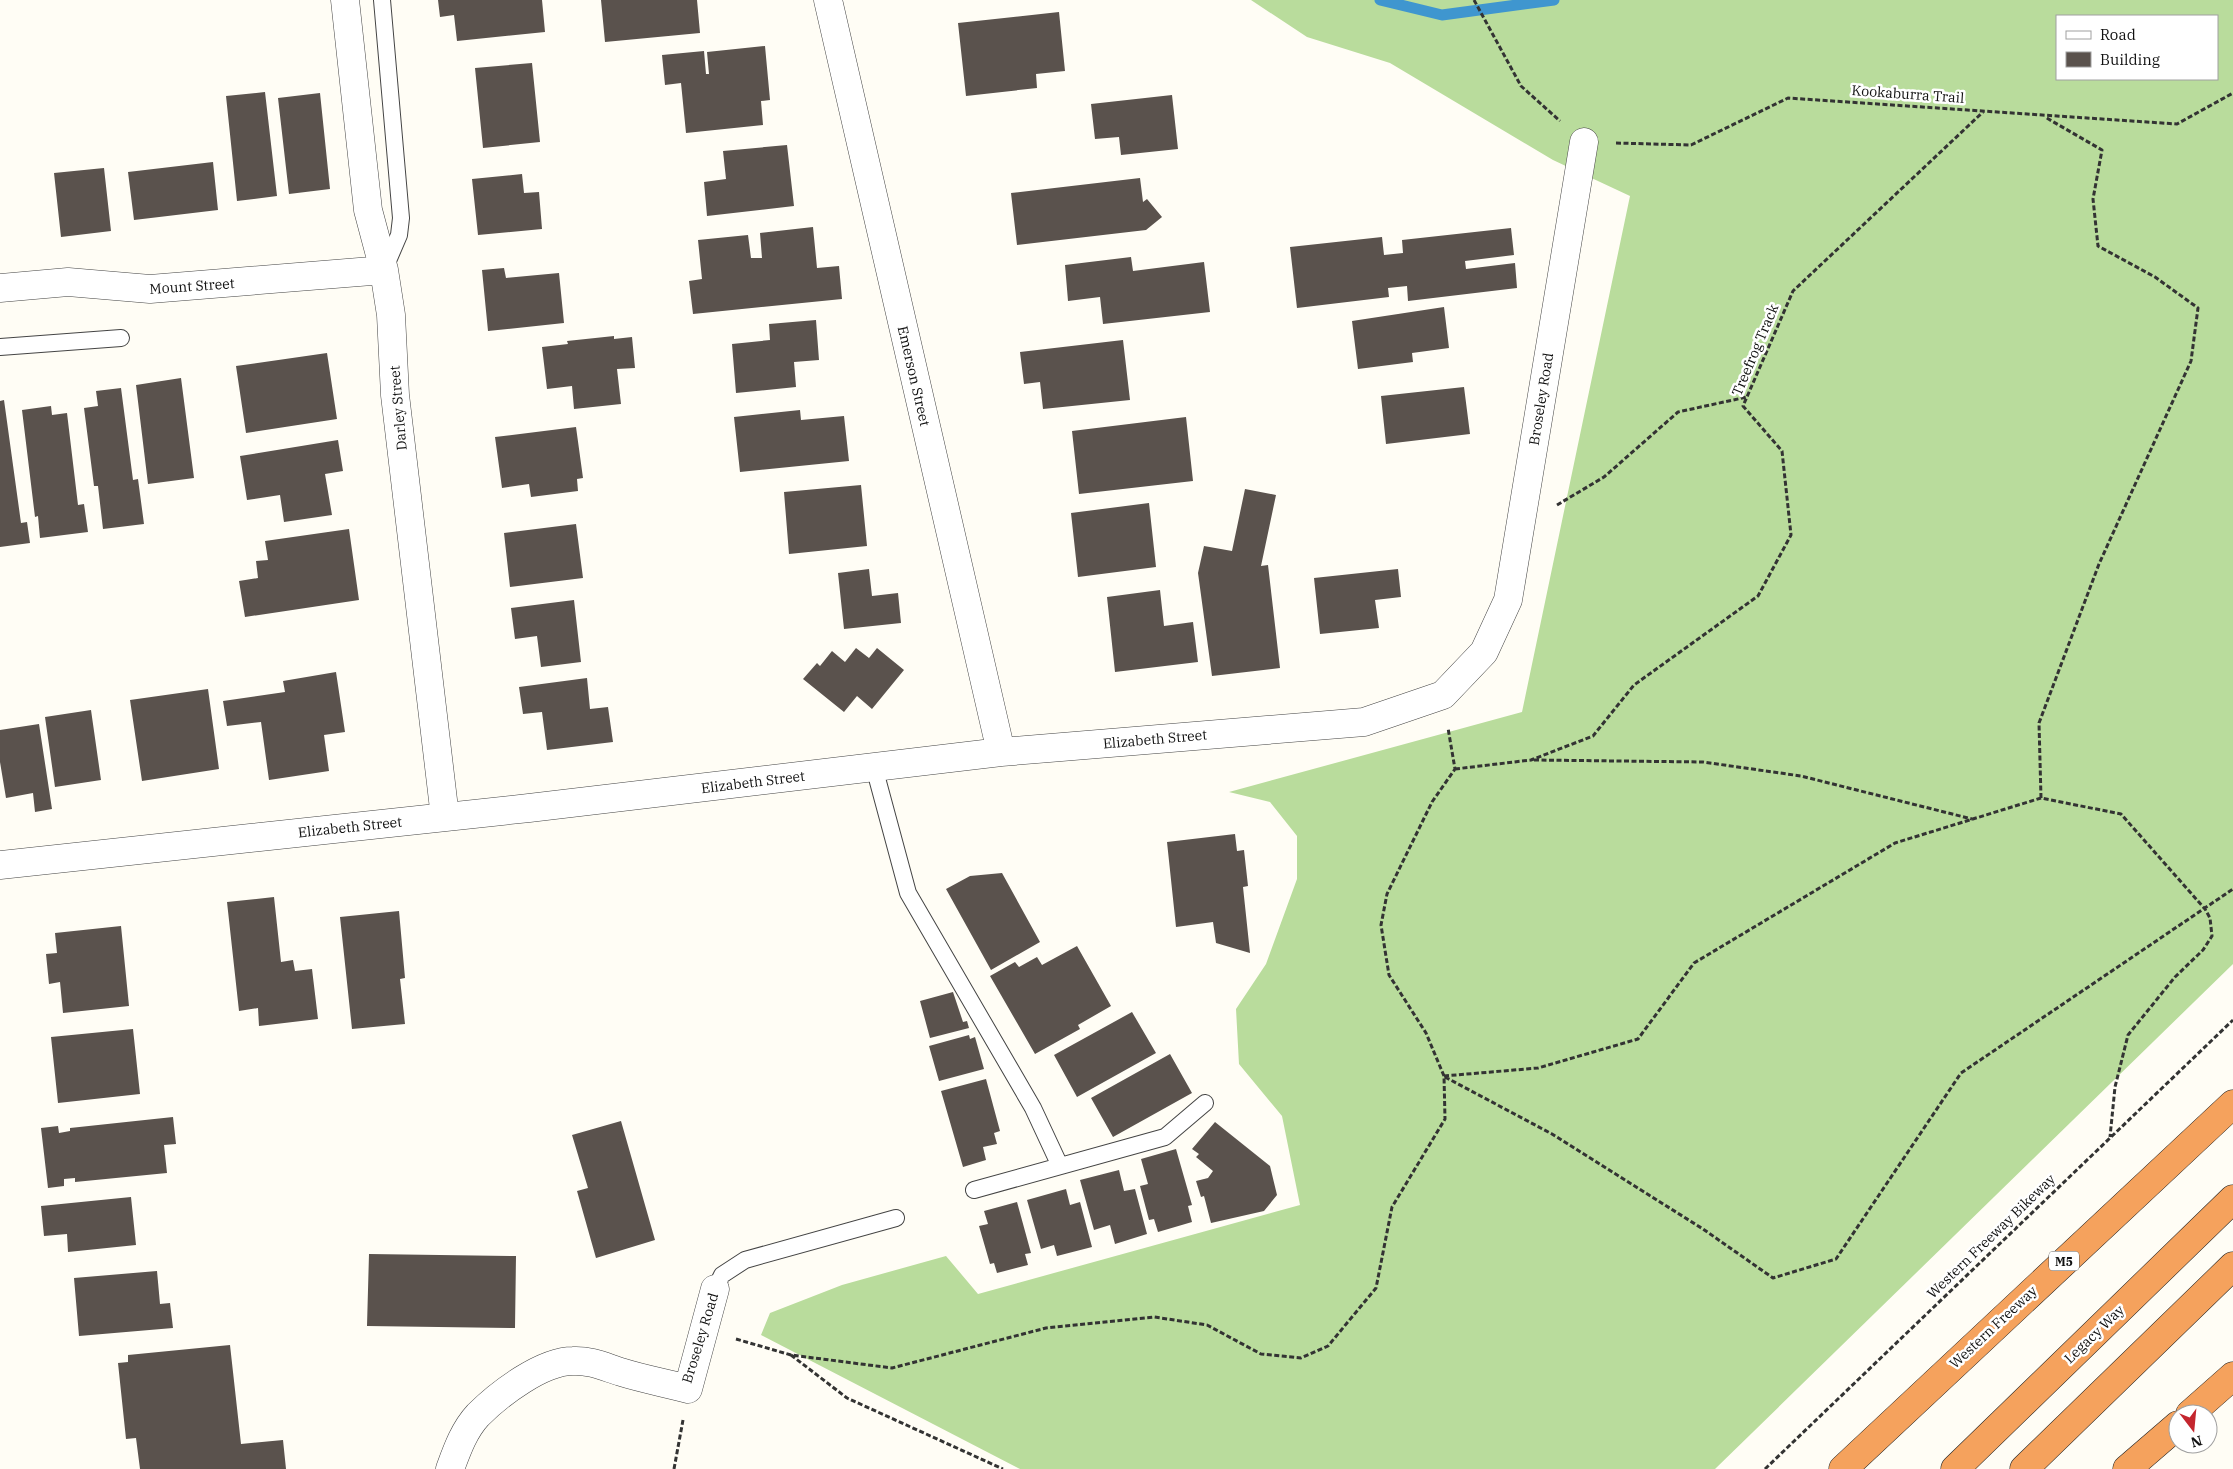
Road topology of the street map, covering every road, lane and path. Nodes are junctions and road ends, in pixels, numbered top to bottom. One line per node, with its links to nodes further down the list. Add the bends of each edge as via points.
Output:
1 (345, 0): 9 (street, Darley Street, via 368,210)
2 (382, 0): 9 (lane, via 401,218 399,236)
3 (828, 0): 17 (street, Emerson Street)
4 (1474, 0): 8 (path, via 1521,86)
5 (2233, 93): 7 (path, Kookaburra Trail, via 2177,124)
6 (1984, 111): 7 (path, Kookaburra Trail); 8 (path, Kookaburra Trail, via 1788,98 1691,145); 13 (path, Treefrog Track, via 1793,291)
7 (2042, 115): 21 (path, via 2102,150 2094,199 2098,246 2155,276 2198,308 2192,361 2099,564 2039,723)
8 (1584, 142): 14 (street, Broseley Road)
9 (384, 270): 10 (street, Mount Street, via 150,289 68,282); 22 (street, Darley Street, via 395,395)
10 (0, 288)
11 (115, 335): 12 (lane)
12 (0, 347)
13 (1747, 397): 14 (path, via 1678,412 1604,477); 18 (path, Treefrog Track, via 1743,406 1782,451 1791,535 1758,596 1634,685 1592,736)
14 (1520, 528): 15 (street, Broseley Road, via 1508,600)
15 (1484, 652): 16 (street, Elizabeth Street)
16 (1443, 695): 17 (street, Elizabeth Street, via 1364,722); 20 (path)
17 (1001, 752): 19 (street, Elizabeth Street)
18 (1531, 760): 20 (path, Treefrog Track); 23 (path, via 1703,762 1801,776)
19 (874, 767): 22 (street, Elizabeth Street); 32 (lane, via 908,893 1024,1091)
20 (1454, 770): 28 (path, via 1432,802 1388,894 1381,925 1389,974 1426,1032)
21 (2041, 798): 23 (path); 26 (path, via 2121,814)
22 (445, 817): 24 (street, Elizabeth Street)
23 (1972, 819): 28 (path, via 1895,843 1694,963 1638,1039 1538,1068)
24 (0, 865)
25 (2233, 889): 26 (path)
26 (2206, 909): 28 (path, via 1961,1074 1836,1259 1773,1278 1552,1134); 31 (path, via 2212,936 2128,1036 2115,1087)
27 (2233, 1020): 31 (path, Western Freeway Bikeway)
28 (1444, 1076): 39 (path, via 1445,1120 1392,1207 1376,1288 1328,1346 1301,1358 1261,1354 1207,1326 1154,1317 1046,1328 892,1368)
29 (1205, 1103): 32 (lane, via 1165,1137)
30 (2233, 1104): 48 (highway, Western Freeway / M5)
31 (2110, 1137): 47 (path, Western Freeway Bikeway)
32 (1060, 1166): 33 (lane)
33 (974, 1190)
34 (2233, 1199): 49 (highway, Legacy Way)
35 (896, 1218): 37 (lane, Broseley Road, via 745,1260 722,1275)
36 (2233, 1266): 50 (highway)
37 (715, 1289): 38 (street, Broseley Road)
38 (704, 1329): 39 (path); 41 (street, Broseley Road)
39 (791, 1355): 46 (path, via 847,1398)
40 (2233, 1376): 42 (highway)
41 (688, 1389): 44 (street, Broseley Road, via 599,1364 572,1360 544,1367 514,1386 478,1416 462,1438); 45 (path)
42 (2201, 1404)
43 (2168, 1433): 51 (highway)
44 (450, 1469)
45 (674, 1469)
46 (1003, 1469)
47 (1765, 1469)
48 (1843, 1469)
49 (1955, 1469)
50 (2024, 1469)
51 (2127, 1469)

